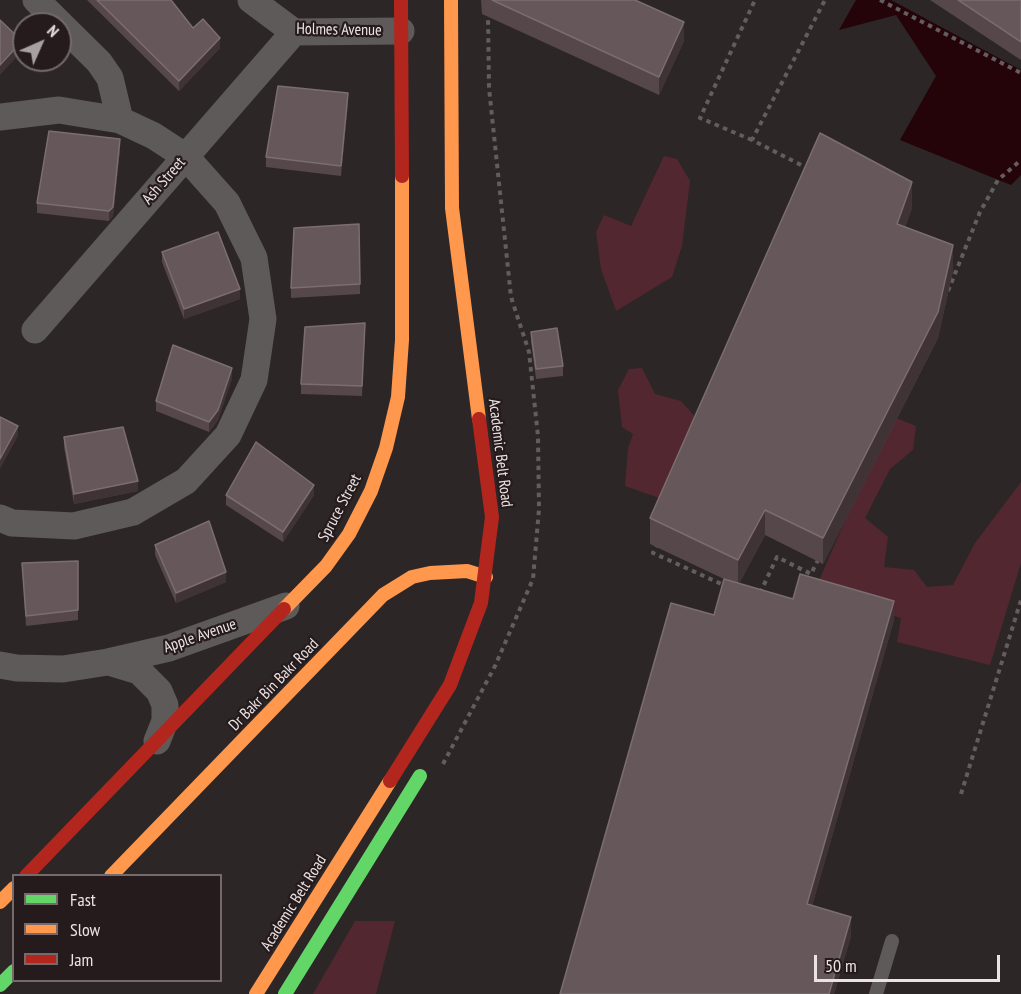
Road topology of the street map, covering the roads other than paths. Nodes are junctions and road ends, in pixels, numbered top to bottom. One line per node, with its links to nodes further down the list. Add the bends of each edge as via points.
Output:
1 (36, 0): 8 (street, via 99,62 110,78)
2 (251, 0): 6 (street, Holmes Avenue)
3 (401, 0): 5 (street, Spruce Street)
4 (451, 0): 12 (street, Academic Belt Road, via 452,208 492,517)
5 (401, 31): 6 (street, Holmes Avenue); 13 (street, Spruce Street, via 402,340 398,397 371,491 337,550)
6 (294, 32): 9 (street, Ash Street)
7 (0, 117): 8 (street, via 59,110)
8 (120, 120): 9 (street)
9 (186, 157): 10 (street, Ash Street); 11 (street, via 227,202 254,258 263,319 254,380 228,435 186,481 133,512 74,526 12,523)
10 (35, 330)
11 (0, 518)
12 (486, 577): 19 (street, Dr Bakr Bin Bakr Road, via 467,571 430,573 412,577 383,595); 25 (street, Academic Belt Road, via 469,641 450,685)
13 (291, 605): 14 (street, Apple Avenue, via 169,648); 16 (street, Spruce Street)
14 (108, 662): 15 (street, Apple Avenue, via 63,669); 16 (street, Apple Avenue, via 139,671 159,691 165,705 165,721)
15 (0, 665)
16 (157, 741): 18 (street, Spruce Street)
17 (427, 764): 26 (street)
18 (28, 874)
19 (113, 874)
20 (12, 890): 21 (street)
21 (0, 902)
22 (892, 941): 27 (lane)
23 (12, 973): 24 (street)
24 (0, 985)
25 (256, 994)
26 (285, 994)
27 (876, 994)

